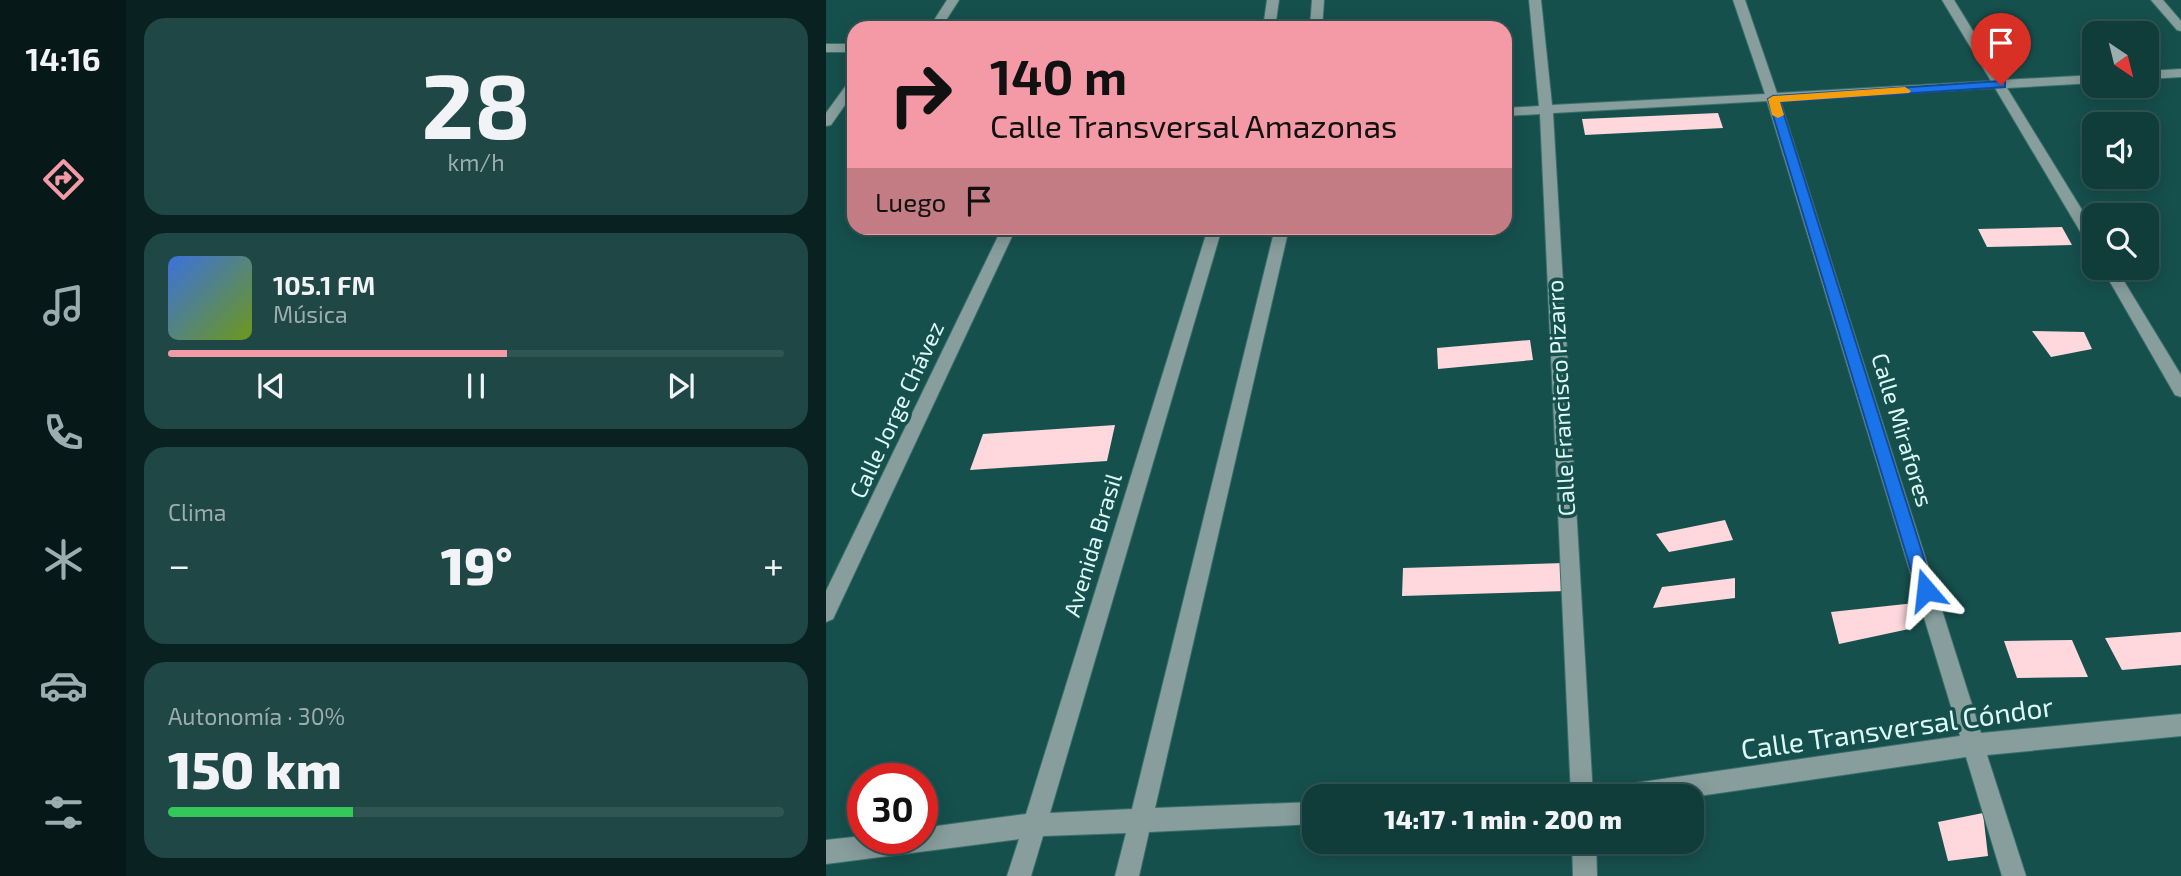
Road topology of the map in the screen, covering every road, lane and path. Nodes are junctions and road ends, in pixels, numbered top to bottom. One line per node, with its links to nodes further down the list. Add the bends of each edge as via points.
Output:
1 (953, 0): 8 (street)
2 (1273, 0): 9 (street)
3 (1318, 0): 10 (street)
4 (1535, 0): 20 (street, Calle Francisco Pizarro)
5 (1740, 0): 19 (street, Calle Mirafores)
6 (1948, 0): 17 (street)
7 (2157, 0): 11 (street)
8 (939, 21)
9 (1270, 21)
10 (1316, 21)
11 (2181, 28)
12 (826, 48): 13 (street)
13 (847, 48)
14 (2181, 73): 15 (street)
15 (2160, 74)
16 (2082, 80): 17 (street)
17 (2001, 85): 19 (street); 23 (street)
18 (847, 92): 22 (street)
19 (1773, 99): 20 (street); 31 (street, Calle Mirafores)
20 (1546, 110): 21 (street); 32 (street, Calle Francisco Pizarro)
21 (1512, 112)
22 (826, 121)
23 (2082, 222)
24 (1006, 235): 29 (street, Calle Jorge Chávez)
25 (1213, 235): 36 (street, Avenida Brasil)
26 (1280, 235): 35 (street)
27 (2116, 280): 28 (street)
28 (2181, 390)
29 (826, 612)
30 (2181, 724): 31 (street, Calle Transversal Cóndor)
31 (1973, 745): 33 (street, Calle Transversal Cóndor); 42 (street, Calle Mirafores)
32 (1581, 784)
33 (1704, 784)
34 (1302, 813): 35 (street)
35 (1139, 820): 36 (street); 40 (street)
36 (1034, 825): 37 (street); 39 (street, Avenida Brasil)
37 (826, 852)
38 (1584, 854): 41 (street)
39 (1019, 876)
40 (1127, 876)
41 (1585, 876)
42 (2014, 876)

